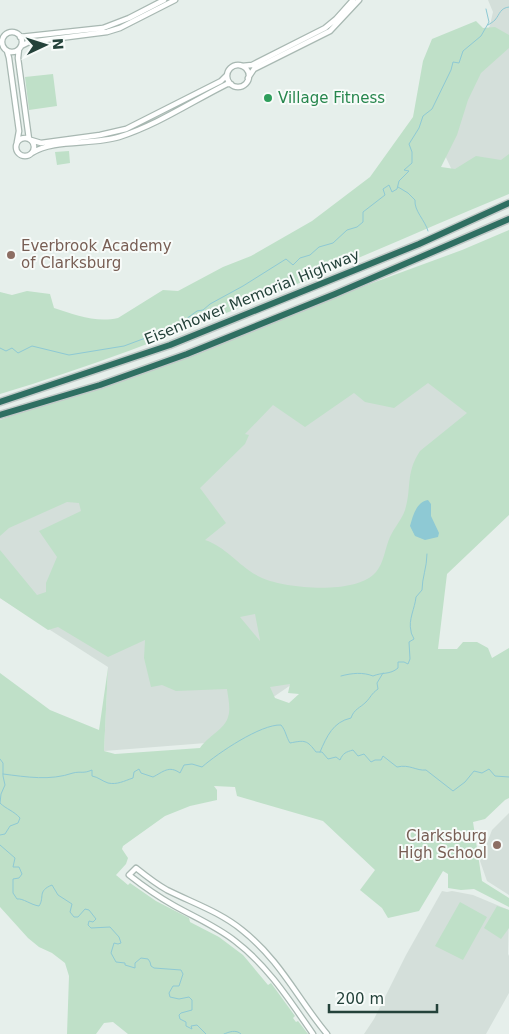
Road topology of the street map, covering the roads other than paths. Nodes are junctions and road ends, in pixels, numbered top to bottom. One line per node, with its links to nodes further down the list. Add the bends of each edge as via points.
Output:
1 (164, 0): 5 (street, via 103,28)
2 (175, 0): 7 (street, via 120,28 29,42)
3 (353, 0): 9 (street, via 326,28 252,66)
4 (359, 0): 11 (street, via 330,31 254,69)
5 (20, 37): 6 (street, via 9,32); 7 (street)
6 (1, 38): 8 (street)
7 (20, 47): 8 (street, via 11,52); 13 (street, via 18,58)
8 (3, 49): 14 (street, via 9,58 19,131)
9 (242, 66): 10 (street, via 233,66); 11 (street, via 248,72)
10 (227, 75): 12 (street); 13 (street, via 126,129 41,143)
11 (248, 78): 12 (street, via 243,85)
12 (231, 84): 15 (street, via 127,134 42,147)
13 (30, 139): 14 (street, via 21,138); 15 (street, via 34,148)
14 (17, 142): 15 (street, via 18,154 26,156)
15 (32, 153)
16 (509, 203): 18 (highway, Eisenhower Memorial Highway, via 419,244 170,344)
17 (509, 219): 19 (highway, Eisenhower Memorial Highway, via 187,354)
18 (0, 402)
19 (0, 415)
20 (313, 1034): 21 (street, via 254,956 215,928 146,889 129,875 136,868 166,890 221,915 242,929 266,951)
21 (327, 1034)

